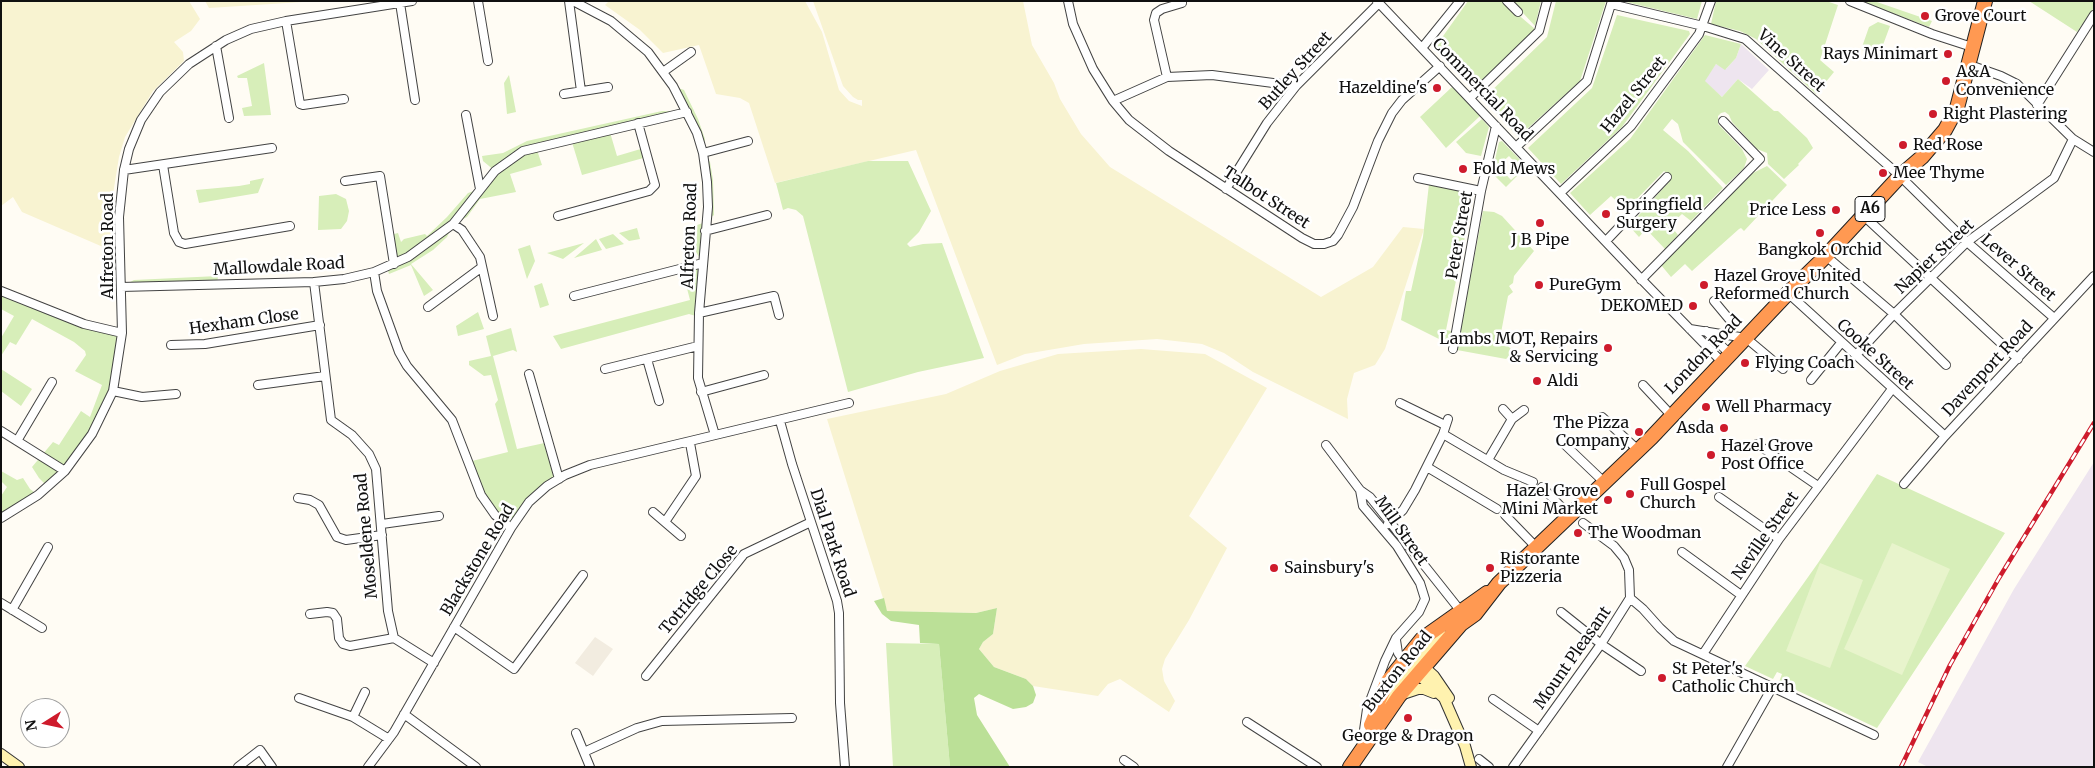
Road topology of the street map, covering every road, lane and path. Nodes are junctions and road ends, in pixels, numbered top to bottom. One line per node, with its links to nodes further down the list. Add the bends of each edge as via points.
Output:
1 (412, 1): 13 (street, Alfreton Road)
2 (478, 1): 24 (street)
3 (569, 1): 31 (street)
4 (573, 1): 27 (street, Alfreton Road, via 611,21 648,52)
5 (1068, 1): 36 (street, Talbot Street, via 1073,24 1093,69)
6 (1460, 1): 22 (street)
7 (1507, 1): 16 (street)
8 (1547, 1): 33 (street, via 1539,31)
9 (1710, 1): 19 (street, Hazel Street)
10 (1850, 1): 21 (street)
11 (1985, 1): 21 (highway, London Road / A6)
12 (1378, 2): 22 (street, Commercial Road); 29 (street, Butley Street)
13 (400, 3): 18 (street, Alfreton Road); 35 (street)
14 (1182, 3): 28 (street, via 1162,9 1154,20)
15 (1611, 3): 19 (street, Vine Street); 46 (street, via 1587,81)
16 (1518, 12)
17 (2094, 15): 37 (street)
18 (286, 21): 20 (street, Alfreton Road, via 251,29); 34 (street, via 300,104)
19 (1703, 26): 52 (street, Vine Street, via 1745,39); 59 (street, Hazel Street, via 1630,126)
20 (216, 46): 40 (street); 51 (street, Alfreton Road, via 173,78 149,107 129,149)
21 (1972, 47): 25 (highway, London Road / A6)
22 (1422, 48): 26 (street, Commercial Road)
23 (691, 52): 27 (street)
24 (488, 61)
25 (1967, 64): 37 (street, via 2011,80); 52 (highway, London Road / A6, via 1957,108 1945,130)
26 (1440, 66): 33 (street, Commercial Road); 57 (street, Talbot Street, via 1392,113 1349,216 1333,241 1314,244)
27 (663, 72): 38 (street, Alfreton Road)
28 (1167, 77): 29 (street, via 1212,75); 36 (street)
29 (1296, 86): 57 (street, Butley Street)
30 (608, 87): 31 (street)
31 (581, 92): 32 (street)
32 (564, 94)
33 (1470, 98): 43 (street, Commercial Road)
34 (344, 99)
35 (415, 100)
36 (1114, 101): 57 (street, Talbot Street, via 1145,134)
37 (2037, 105): 44 (street)
38 (687, 112): 42 (street, Mallowdale Road); 49 (street, Alfreton Road)
39 (466, 115): 56 (street)
40 (229, 118)
41 (1723, 121): 75 (street, via 1760,159)
42 (638, 123): 56 (street, Mallowdale Road, via 523,151 496,171); 61 (street, via 655,185 649,192)
43 (1496, 126): 46 (street, Commercial Road); 58 (street, Peter Street)
44 (2073, 139): 48 (street); 67 (street, Napier Street, via 2054,178)
45 (748, 141): 49 (street)
46 (1516, 147): 59 (street, Commercial Road)
47 (272, 148): 50 (street)
48 (2094, 152)
49 (703, 153): 65 (street, Alfreton Road, via 708,196)
50 (163, 165): 51 (street); 64 (street, via 174,233 179,242 185,244)
51 (124, 170): 77 (street, Alfreton Road, via 118,217)
52 (1900, 176): 62 (highway, London Road / A6); 67 (street, Lever Street)
53 (1667, 177): 66 (street)
54 (1418, 178): 58 (street)
55 (345, 181): 69 (street, via 380,176)
56 (480, 189): 63 (street, Mallowdale Road)
57 (1226, 189)
58 (1481, 192): 97 (street, Peter Street)
59 (1560, 193): 66 (street, Commercial Road)
60 (767, 215): 65 (street)
61 (558, 216)
62 (1864, 216): 68 (highway, London Road / A6); 74 (street)
63 (453, 224): 69 (street, Mallowdale Road, via 430,243); 71 (street, via 471,241)
64 (290, 226)
65 (706, 231): 70 (street, Alfreton Road)
66 (1606, 241): 75 (street, Commercial Road)
67 (1967, 242): 74 (street, Napier Street); 87 (street, Lever Street)
68 (1826, 256): 79 (highway, London Road / A6); 85 (street)
69 (394, 264): 72 (street, Mallowdale Road)
70 (703, 264): 80 (street); 83 (street, Alfreton Road)
71 (482, 267): 82 (street); 86 (street)
72 (374, 272): 76 (street, Mallowdale Road); 158 (street, via 377,291 399,352 452,420 481,495 495,515)
73 (2094, 276): 87 (street, Davenport Road)
74 (1931, 277): 85 (street, Napier Street); 101 (street)
75 (1642, 280): 90 (street, Commercial Road)
76 (314, 282): 77 (street, Mallowdale Road); 89 (street, Moseldene Road)
77 (121, 287): 92 (street, Alfreton Road)
78 (1, 291): 92 (street, via 84,324)
79 (1788, 293): 93 (highway, London Road / A6); 94 (street, Cooke Street)
80 (574, 296)
81 (1714, 301): 88 (street)
82 (428, 307)
83 (700, 313): 84 (street, via 774,296); 96 (street, Alfreton Road)
84 (779, 314)
85 (1894, 314): 98 (street, Napier Street); 102 (street)
86 (493, 316)
87 (2054, 318): 101 (street, Davenport Road)
88 (1729, 319)
89 (320, 325): 95 (street, Hexham Close, via 205,344); 107 (street, Moseldene Road)
90 (1690, 329): 91 (street); 99 (street, Commercial Road)
91 (1704, 330): 93 (street); 99 (street)
92 (122, 333): 113 (street, Alfreton Road)
93 (1746, 338): 99 (highway, London Road / A6); 104 (street)
94 (1841, 343): 98 (street, Cooke Street); 108 (street)
95 (172, 345)
96 (698, 346): 100 (street); 114 (street, Alfreton Road)
97 (1452, 349)
98 (1856, 355): 112 (street, Cooke Street)
99 (1726, 358): 121 (highway, London Road / A6)
100 (647, 359): 103 (street); 116 (street)
101 (2018, 359): 128 (street, Davenport Road)
102 (1946, 365)
103 (605, 369)
104 (1783, 369)
105 (529, 374): 138 (street)
106 (764, 375): 114 (street)
107 (325, 376): 110 (street); 157 (street, Moseldene Road, via 331,420 370,454 376,469)
108 (1811, 380)
109 (52, 382): 129 (street)
110 (258, 385)
111 (1643, 385): 121 (street)
112 (1892, 389): 128 (street, Cooke Street); 142 (street, Neville Street)
113 (113, 392): 115 (street, via 142,397); 137 (street, Alfreton Road, via 92,434)
114 (701, 392): 127 (street, Alfreton Road)
115 (176, 394)
116 (659, 401)
117 (849, 403): 124 (street, Blackstone Road)
118 (1400, 403): 126 (street, via 1447,422)
119 (1503, 409): 123 (street)
120 (1524, 410): 123 (street)
121 (1671, 415): 134 (highway, London Road / A6)
122 (1602, 417): 134 (street)
123 (1512, 419): 135 (street)
124 (780, 421): 127 (street, Blackstone Road); 154 (street, Dial Park Road)
125 (1, 431): 129 (street)
126 (1443, 434): 135 (street); 136 (street)
127 (715, 435): 131 (street, Blackstone Road)
128 (1945, 436): 141 (street, Davenport Road)
129 (17, 440): 137 (street)
130 (1561, 442): 140 (street)
131 (690, 443): 138 (street, Blackstone Road, via 590,466); 153 (street, via 696,476)
132 (1757, 444): 142 (street)
133 (1326, 445): 144 (street, Mill Street)
134 (1638, 450): 140 (highway, London Road / A6)
135 (1488, 460): 139 (street)
136 (1427, 467): 147 (street); 155 (street, via 1407,503)
137 (64, 471): 152 (street, Alfreton Road, via 38,495)
138 (559, 478): 158 (street, Blackstone Road, via 529,502)
139 (1533, 482)
140 (1605, 484): 151 (highway, London Road / A6)
141 (1904, 484)
142 (1818, 486): 162 (street, Neville Street)
143 (1542, 487): 151 (street)
144 (1360, 490): 155 (street, Mill Street, via 1370,497); 159 (street, Mill Street, via 1363,506)
145 (1718, 497): 162 (street)
146 (298, 498): 160 (street, via 319,505 337,537 346,540)
147 (1497, 510)
148 (653, 512): 153 (street)
149 (1505, 515): 164 (street)
150 (439, 516): 157 (street)
151 (1570, 516): 164 (highway, London Road / A6)
152 (1, 518)
153 (665, 522): 161 (street)
154 (811, 522): 183 (street, Totridge Close, via 744,554); 210 (street, Dial Park Road, via 839,613 840,703)
155 (1390, 522): 159 (street); 173 (street, Mill Street)
156 (1583, 523): 168 (street, Mount Pleasant, via 1614,546 1624,558 1630,570)
157 (382, 524): 160 (street, Moseldene Road)
158 (510, 528): 174 (street, Blackstone Road)
159 (1382, 529): 177 (street, Mill Street, via 1397,546 1424,594 1419,612)
160 (382, 535): 176 (street, Moseldene Road, via 388,611)
161 (681, 536)
162 (1779, 539): 167 (street, Neville Street)
163 (48, 547): 170 (street)
164 (1536, 547): 173 (highway, London Road / A6)
165 (1682, 552): 167 (street)
166 (583, 575): 174 (street, via 514,669)
167 (1741, 595): 179 (street, Neville Street)
168 (1630, 598): 178 (street, Mount Pleasant); 179 (street, via 1674,641)
169 (1, 604): 170 (street)
170 (12, 610): 175 (street)
171 (1562, 612): 178 (street)
172 (310, 614): 176 (street, via 333,613 339,638 350,646)
173 (1463, 618): 181 (highway, Buxton Road / A6); 181 (highway, Buxton Road / A6, via 1422,638)
174 (454, 627): 180 (street, Blackstone Road)
175 (42, 628)
176 (394, 638): 180 (street)
177 (1396, 638): 181 (street, via 1398,653); 199 (street, Mill Street, via 1367,709)
178 (1601, 644): 182 (street); 195 (street, Mount Pleasant)
179 (1703, 654): 184 (street)
180 (434, 663): 190 (street, Blackstone Road)
181 (1414, 667): 186 (highway, Buxton Road / A6); 188 (street); 193 (street, via 1434,676 1451,702); 199 (highway, Buxton Road / A6, via 1388,682)
182 (1641, 671)
183 (646, 676)
184 (1773, 686): 197 (street); 217 (street)
185 (366, 692): 191 (street)
186 (1399, 696): 188 (street, via 1410,690 1424,689); 199 (highway, Buxton Road / A6)
187 (299, 698): 191 (street)
188 (1444, 698): 193 (street)
189 (1493, 699): 195 (street)
190 (404, 714): 198 (street, Blackstone Road); 208 (street)
191 (353, 717): 198 (street)
192 (792, 718): 200 (street, via 662,721 637,728)
193 (1455, 721): 214 (street)
194 (1247, 722): 212 (street)
195 (1539, 731): 216 (street, Mount Pleasant)
196 (576, 733): 200 (street)
197 (1874, 735)
198 (389, 739): 207 (street, Blackstone Road)
199 (1360, 750): 213 (highway, Buxton Road / A6)
200 (584, 752): 209 (street)
201 (1, 754): 204 (street)
202 (1479, 759): 215 (street)
203 (1124, 760): 211 (street)
204 (19, 767)
205 (238, 767): 206 (street, via 260,750)
206 (272, 767)
207 (368, 767)
208 (476, 767)
209 (590, 767)
210 (845, 767)
211 (1134, 767)
212 (1317, 767)
213 (1350, 767)
214 (1471, 767)
215 (1489, 767)
216 (1513, 767)
217 (1727, 767)

